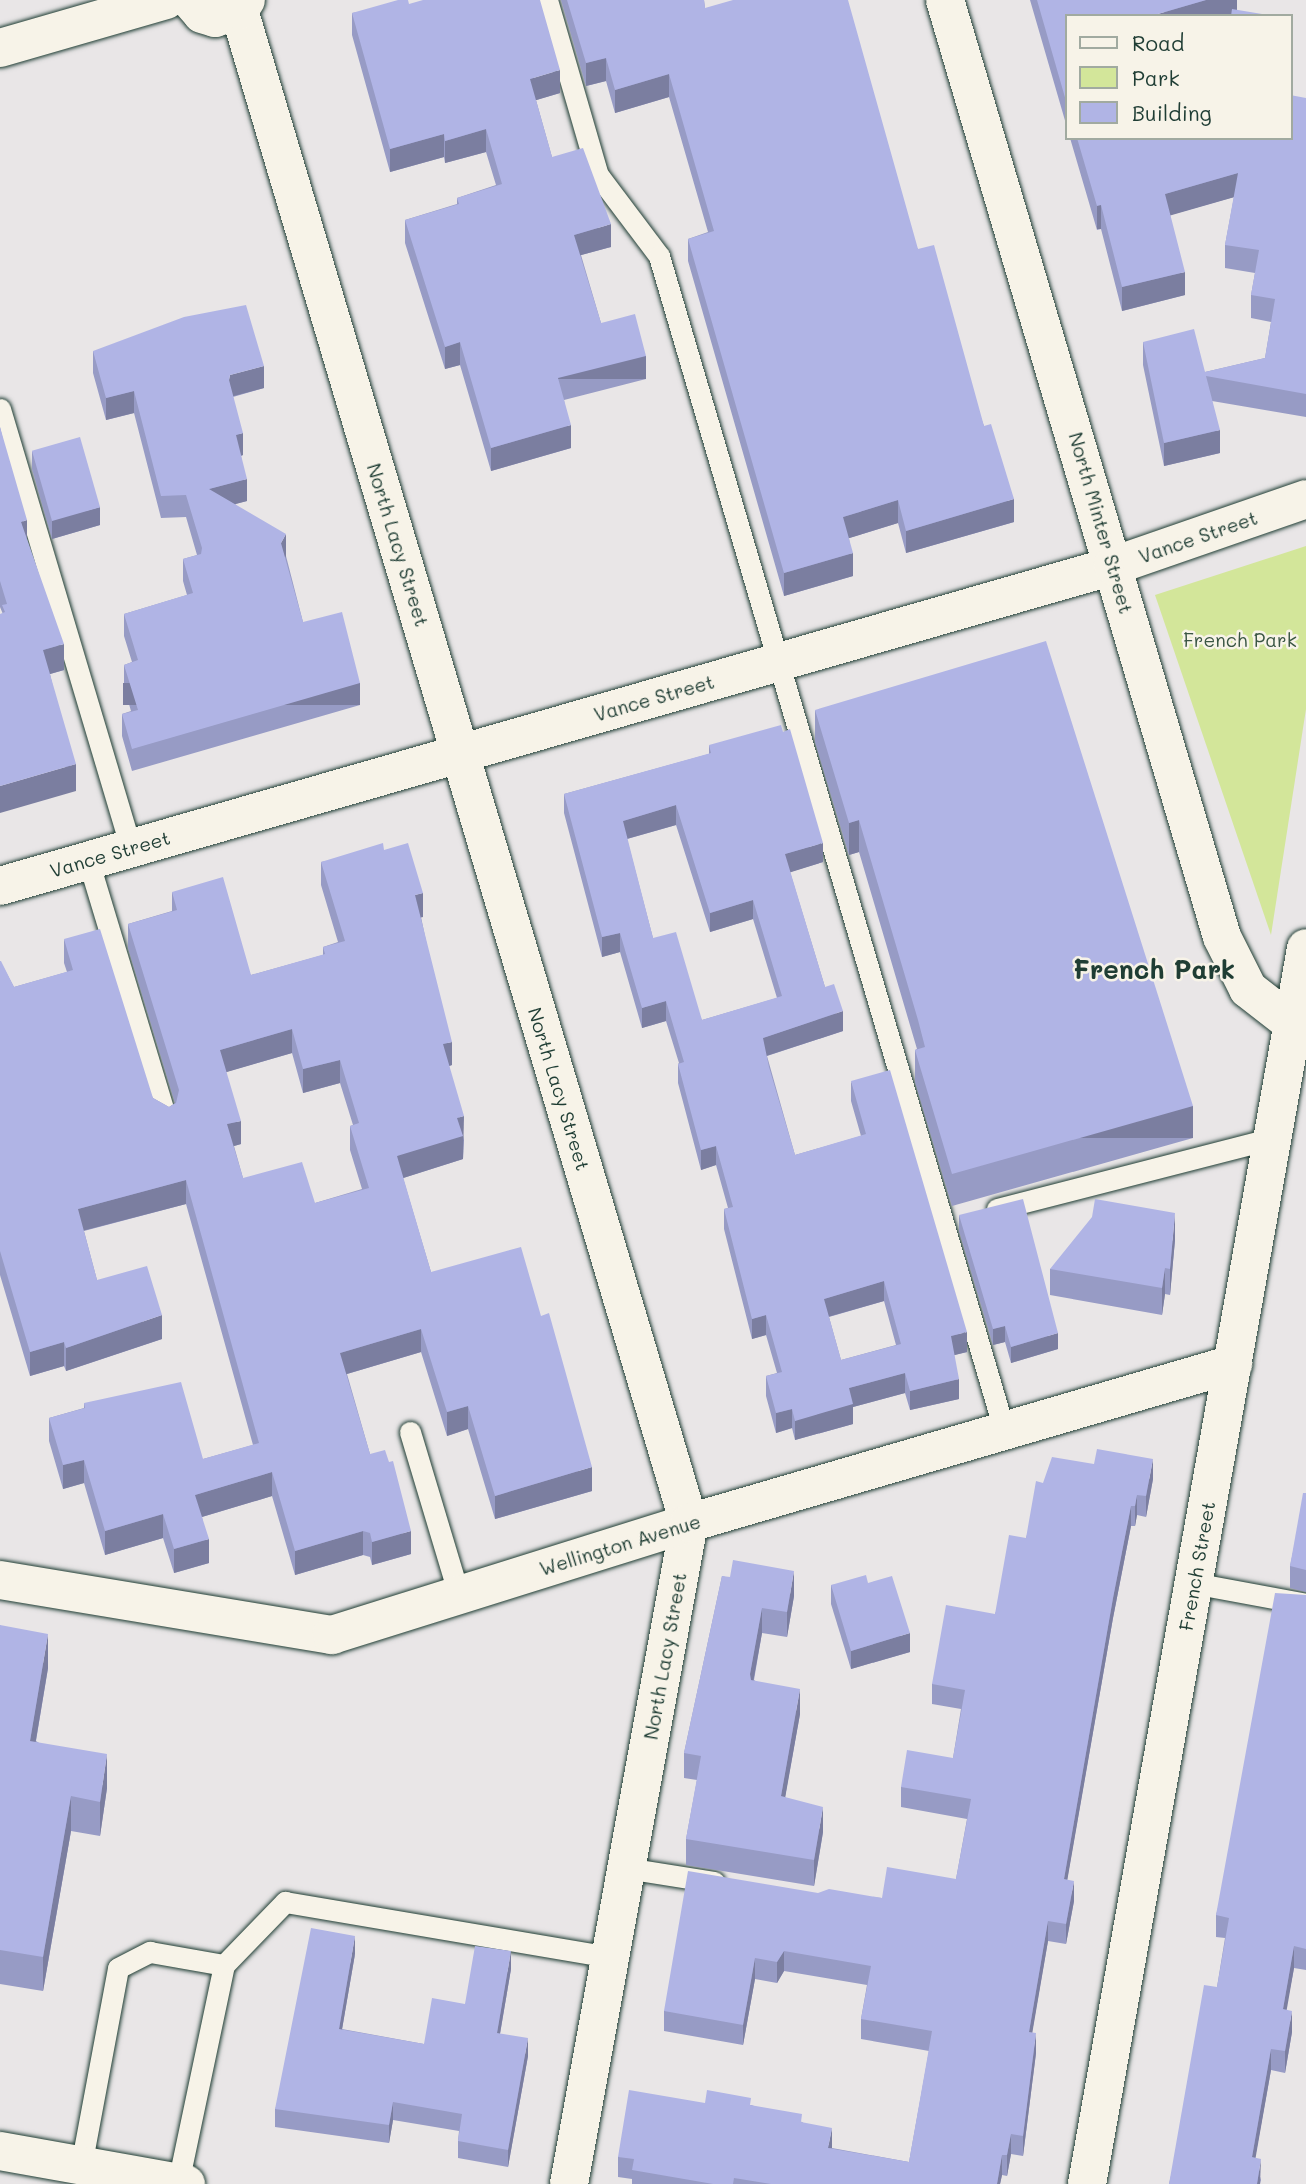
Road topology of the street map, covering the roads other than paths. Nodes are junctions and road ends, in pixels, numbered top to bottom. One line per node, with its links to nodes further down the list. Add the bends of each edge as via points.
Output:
1 (166, 0): 6 (street)
2 (190, 0): 5 (street, via 202,14 215,18)
3 (547, 0): 10 (lane, via 598,175 659,256)
4 (945, 0): 9 (street, North Minter Street)
5 (243, 5): 11 (street, North Lacy Street)
6 (0, 48)
7 (0, 409): 12 (lane)
8 (1306, 499): 9 (street, Vance Street)
9 (1113, 566): 10 (street, Vance Street); 16 (street, North Minter Street, via 1222,937 1248,989)
10 (781, 660): 11 (street, Vance Street); 19 (lane)
11 (460, 755): 12 (street, Vance Street); 23 (street, North Lacy Street)
12 (131, 848): 13 (street, Vance Street)
13 (88, 860): 14 (street, Vance Street); 17 (lane)
14 (0, 886)
15 (1306, 948): 16 (street, French Street)
16 (1299, 1026): 18 (street, French Street)
17 (166, 1118)
18 (1273, 1138): 19 (lane); 20 (street, French Street)
19 (943, 1222): 21 (lane)
20 (1233, 1364): 21 (street, Wellington Avenue); 25 (street, French Street)
21 (1004, 1430): 23 (street, Wellington Avenue)
22 (410, 1432): 26 (lane)
23 (689, 1523): 26 (street, Wellington Avenue); 28 (street, North Lacy Street)
24 (0, 1580): 26 (street, Wellington Avenue, via 332,1635)
25 (1194, 1583): 27 (lane); 36 (street, French Street)
26 (459, 1595)
27 (1306, 1604)
28 (626, 1868): 29 (lane); 30 (street, North Lacy Street)
29 (730, 1885)
30 (610, 1957): 31 (lane, via 285,1902); 35 (street, North Lacy Street)
31 (224, 1965): 33 (lane, via 150,1952 118,1968); 34 (lane)
32 (0, 2151): 33 (street)
33 (81, 2165): 34 (street)
34 (182, 2183)
35 (569, 2184)
36 (1087, 2184)

